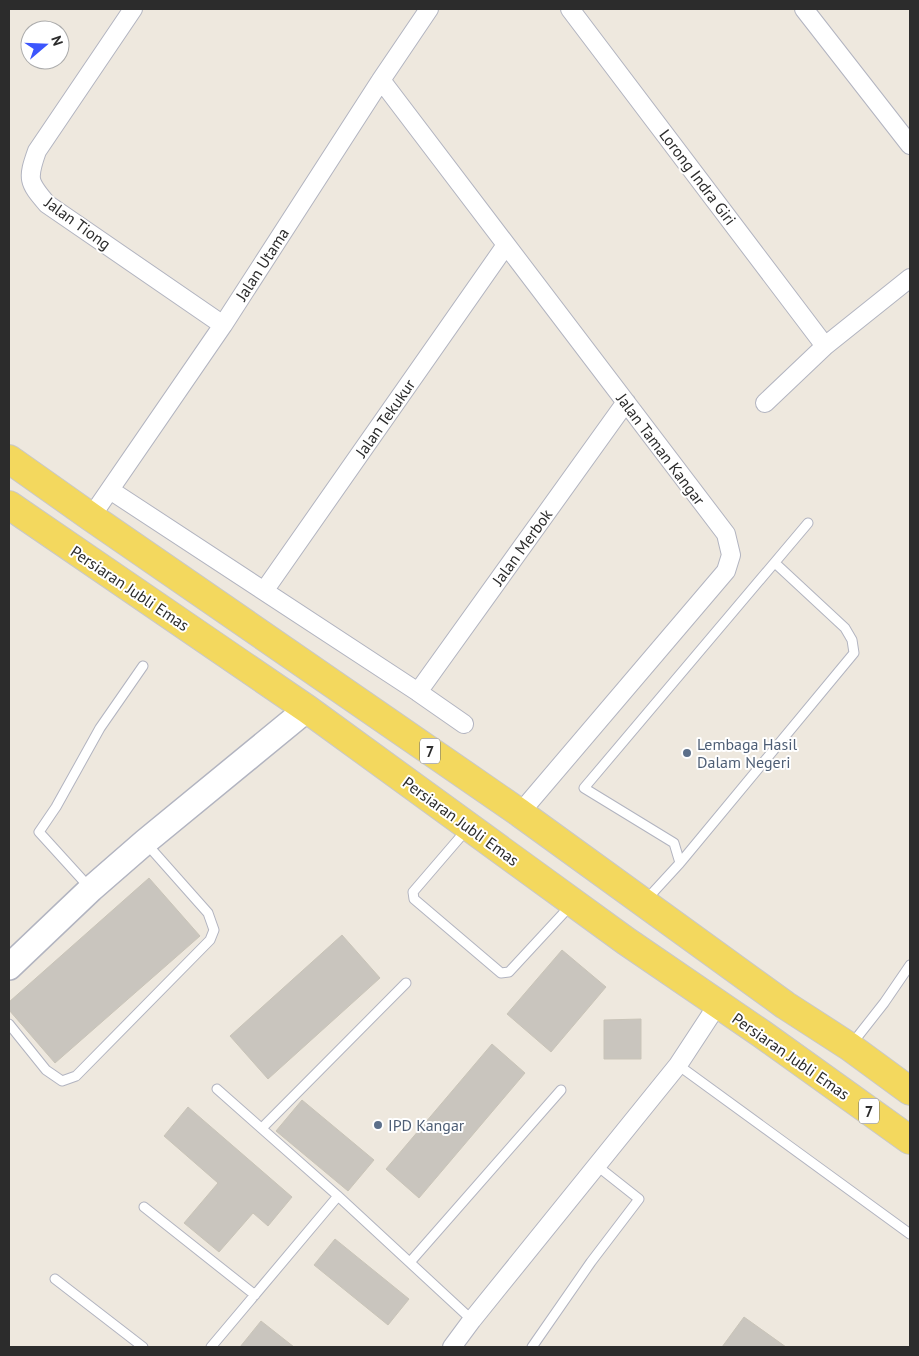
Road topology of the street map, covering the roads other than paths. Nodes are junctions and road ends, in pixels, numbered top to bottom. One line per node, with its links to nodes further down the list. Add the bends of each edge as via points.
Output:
1 (133, 9): 9 (street, Jalan Tiong, via 37,151 30,171 33,188 47,204)
2 (429, 9): 5 (street, Jalan Utama)
3 (570, 9): 10 (street, Lorong Indra Giri)
4 (804, 9): 6 (street)
5 (381, 80): 7 (street, Jalan Taman Kangar); 9 (street, Jalan Utama)
6 (910, 145)
7 (506, 246): 11 (street, Jalan Taman Kangar); 19 (street, Jalan Tekukur)
8 (910, 278): 10 (street)
9 (223, 325): 14 (street, Jalan Utama)
10 (825, 346): 12 (street)
11 (626, 402): 21 (street, Jalan Merbok); 24 (street, Jalan Taman Kangar, via 726,534 731,555 726,571)
12 (765, 403)
13 (9, 459): 16 (main road, 7)
14 (110, 490): 16 (street, Jalan Utama); 19 (street)
15 (9, 505): 22 (main road, Persiaran Jubli Emas / 7)
16 (91, 517): 24 (main road, 7)
17 (808, 523): 18 (lane)
18 (775, 563): 27 (lane, via 845,628 852,640 854,654); 27 (lane, via 584,788 674,843)
19 (264, 591): 21 (street)
20 (143, 666): 28 (lane, via 100,728 39,832)
21 (418, 692): 23 (street)
22 (307, 709): 25 (main road, Persiaran Jubli Emas / 7); 26 (street)
23 (464, 724)
24 (520, 813): 29 (main road, 7)
25 (469, 827): 30 (main road, Persiaran Jubli Emas / 7); 30 (lane, via 413,892 414,899 501,973 509,972)
26 (145, 842): 28 (street); 35 (lane, via 208,913 214,930 210,940 76,1076 62,1081 46,1070)
27 (680, 863): 29 (lane)
28 (91, 890): 32 (street)
29 (644, 902): 36 (main road, 7, via 785,1005)
30 (573, 903): 34 (main road, Persiaran Jubli Emas / 7)
31 (910, 965): 36 (lane)
32 (9, 967)
33 (406, 983): 42 (lane)
34 (718, 1004): 37 (street); 38 (main road, Persiaran Jubli Emas / 7)
35 (9, 1024)
36 (850, 1047): 38 (main road); 41 (main road, 7)
37 (678, 1065): 44 (street); 47 (lane)
38 (827, 1082): 43 (main road, Persiaran Jubli Emas / 7)
39 (217, 1088): 42 (lane)
40 (561, 1090): 48 (lane)
41 (910, 1091)
42 (262, 1128): 45 (lane)
43 (910, 1140)
44 (596, 1165): 51 (street); 55 (lane, via 638,1199)
45 (338, 1196): 48 (lane); 50 (lane)
46 (144, 1207): 50 (lane)
47 (910, 1234)
48 (410, 1261): 51 (lane)
49 (55, 1279): 52 (lane)
50 (255, 1295): 53 (lane)
51 (472, 1320): 54 (street)
52 (143, 1347)
53 (211, 1347)
54 (452, 1347)
55 (532, 1347)

